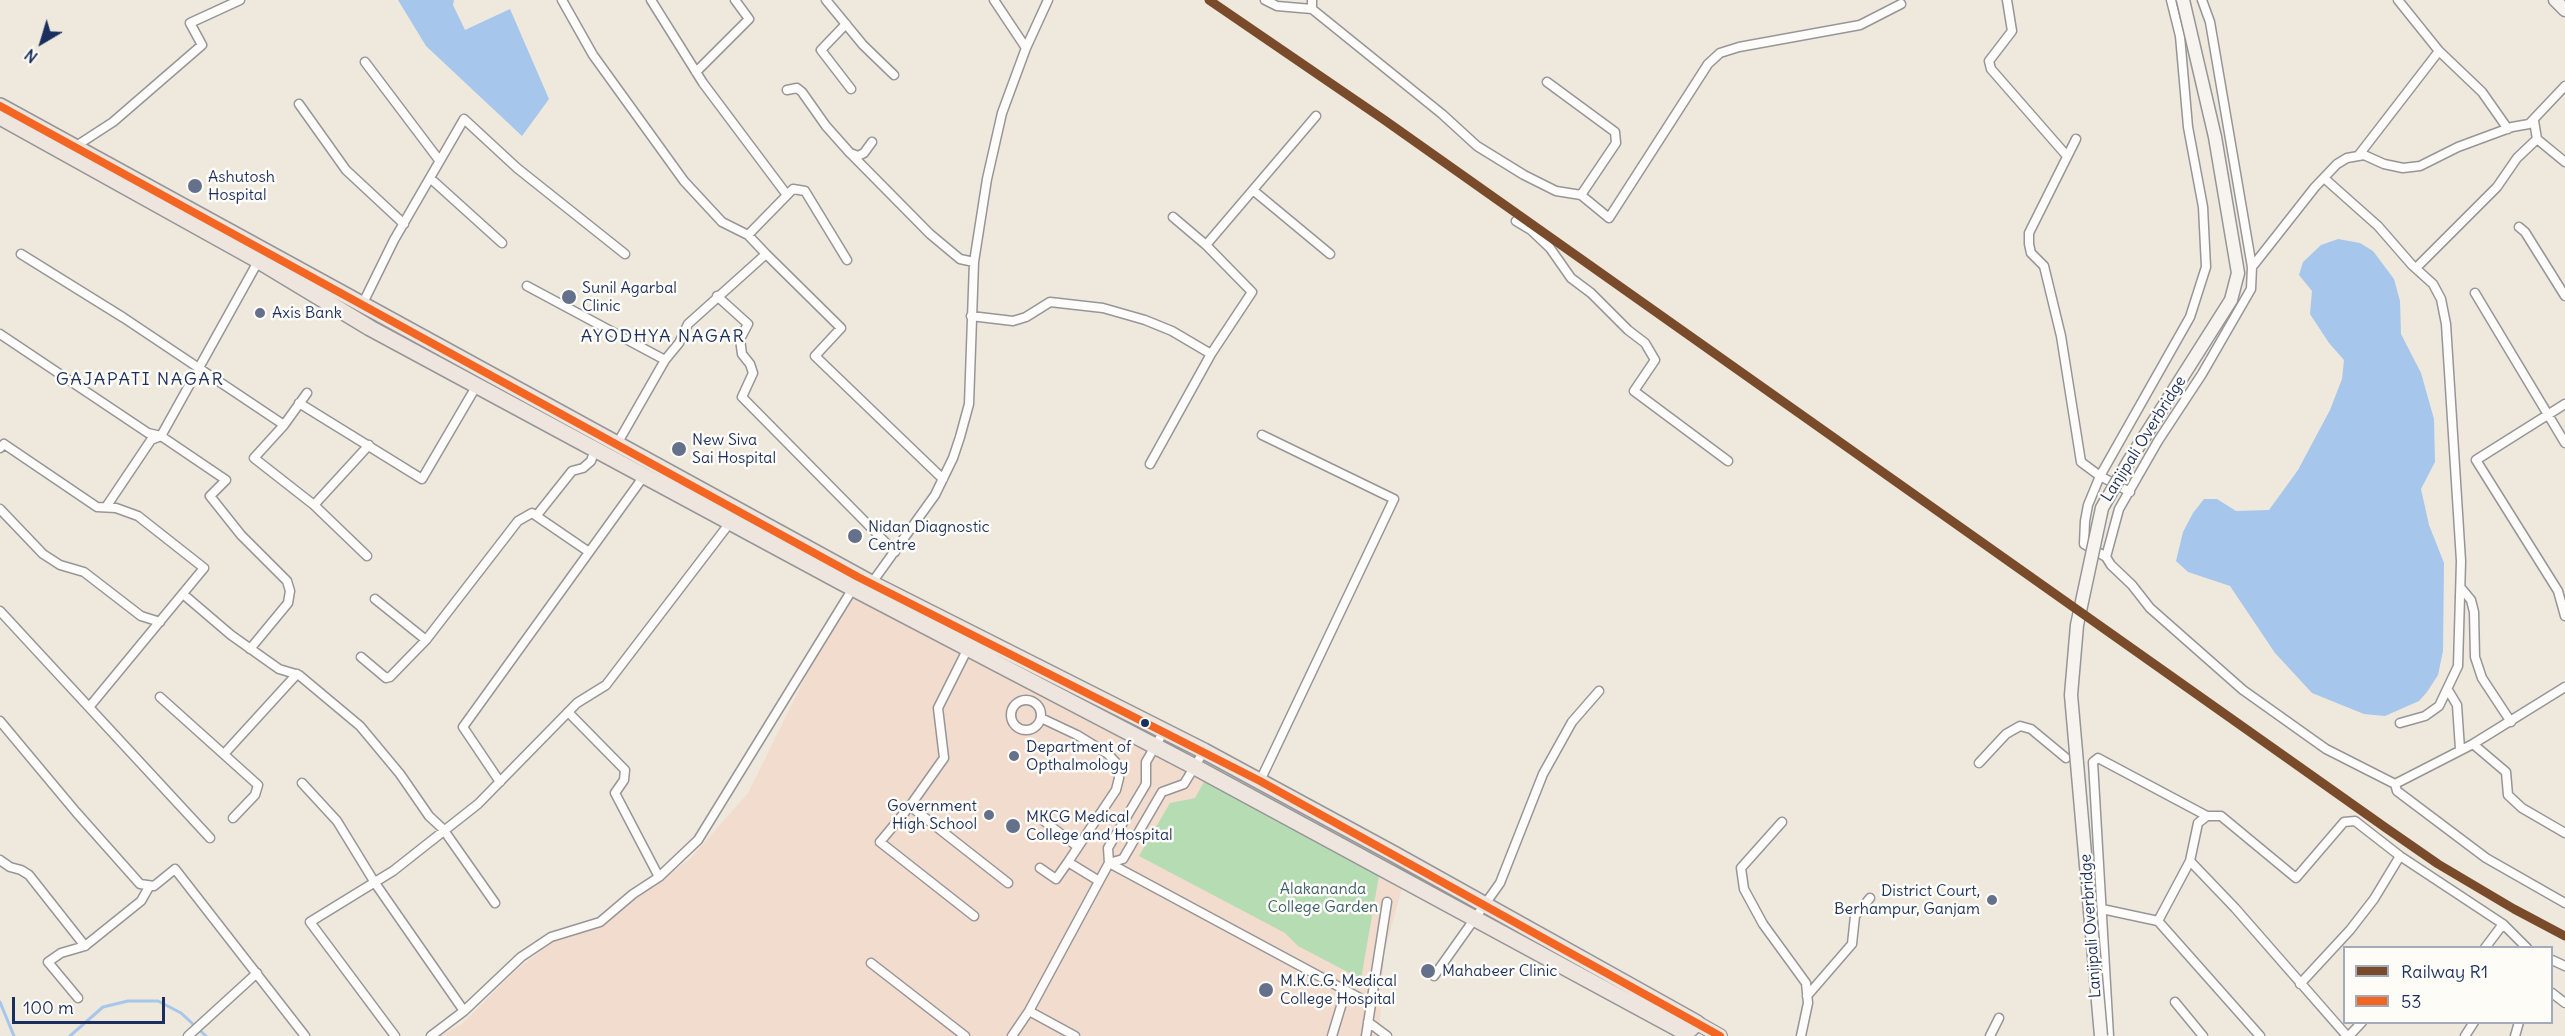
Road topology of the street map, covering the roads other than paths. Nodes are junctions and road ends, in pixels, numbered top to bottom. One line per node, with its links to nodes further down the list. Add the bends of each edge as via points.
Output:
1 (240, 0): 38 (street, via 189,23 202,45 113,122)
2 (562, 0): 53 (street, via 593,56 684,181 722,222)
3 (651, 0): 22 (street)
4 (735, 0): 22 (street, via 749,19)
5 (826, 0): 18 (street)
6 (994, 0): 19 (street)
7 (1048, 0): 19 (street)
8 (1265, 0): 16 (street, via 1277,6)
9 (2007, 0): 40 (street, via 2012,32 1989,61 1991,69)
10 (2171, 0): 91 (street, via 2180,36 2188,127 2203,207 2206,267 2190,317)
11 (2183, 0): 203 (main road, Lanjipali Overbridge, bridge, via 2215,137 2238,273 2231,300 2102,508 2077,625 2071,695)
12 (2202, 0): 63 (street, via 2210,22)
13 (2398, 0): 20 (street)
14 (2555, 0): 17 (main road)
15 (1901, 4): 48 (street, via 1860,25 1720,53 1708,64 1609,218)
16 (1312, 5): 48 (street, via 1477,146 1556,190)
17 (2565, 10)
18 (846, 24): 23 (street); 26 (street, via 821,50)
19 (1026, 48): 62 (street, via 1002,113)
20 (2439, 51): 34 (street, via 2482,92); 41 (street)
21 (365, 62): 42 (street)
22 (696, 72): 47 (street)
23 (894, 75)
24 (1547, 82): 48 (street, via 1615,132 1616,143)
25 (2565, 86): 32 (street)
26 (851, 89)
27 (787, 90): 39 (street, via 797,88 802,92)
28 (299, 104): 51 (street, via 346,170)
29 (0, 106): 33 (highway)
30 (1316, 116): 46 (street)
31 (0, 117): 33 (highway)
32 (2534, 121): 34 (street); 36 (street)
33 (28, 126): 38 (highway); 60 (highway)
34 (2508, 129): 41 (street, via 2420,166 2403,168)
35 (2076, 139): 40 (street)
36 (2536, 140): 43 (street); 64 (street, via 2517,158 2497,187)
37 (872, 142): 39 (street, via 864,153)
38 (76, 146): 60 (highway)
39 (850, 153): 62 (street, via 930,234 960,259)
40 (2067, 156): 91 (street, via 2029,233 2029,244 2031,253 2044,266 2061,336 2081,462)
41 (2358, 156): 45 (street, via 2347,158)
42 (439, 160): 44 (street); 57 (street, via 464,119)
43 (2565, 162)
44 (430, 178): 51 (street); 54 (street)
45 (2324, 178): 63 (street); 64 (street, via 2378,226)
46 (1254, 191): 55 (street); 59 (street)
47 (787, 195): 53 (street); 61 (street, via 793,189 805,191)
48 (1581, 195)
49 (1173, 217): 55 (street)
50 (1516, 221): 88 (street, via 1531,230 1550,248 1571,278 1645,343 1655,360 1635,391)
51 (404, 224): 69 (street)
52 (2519, 227): 68 (street)
53 (748, 235): 58 (street)
54 (502, 243)
55 (1206, 245): 72 (street, via 1252,292)
56 (21, 254): 74 (street)
57 (625, 254)
58 (766, 254): 67 (street); 92 (street, via 841,328 815,356)
59 (1330, 254)
60 (262, 255): 69 (highway); 74 (street); 75 (highway, via 370,328)
61 (847, 260)
62 (974, 262): 70 (street)
63 (2252, 267): 93 (street, via 2251,289 2243,305)
64 (2416, 268): 104 (street, via 2433,284 2446,324)
65 (527, 286): 73 (street)
66 (2475, 293): 79 (street)
67 (717, 296): 73 (street, via 688,324 680,343); 100 (street, via 748,324 740,339 742,354 753,373 742,397)
68 (2565, 296)
69 (363, 303): 84 (highway)
70 (971, 316): 72 (street, via 1013,321 1050,302 1103,308 1172,331); 92 (street, via 969,404)
71 (0, 334): 82 (street, via 148,433)
72 (1211, 354): 89 (street)
73 (665, 360): 84 (street)
74 (200, 369): 80 (street); 82 (street)
75 (477, 385): 85 (street, via 422,479); 87 (highway)
76 (307, 393): 77 (street)
77 (299, 403): 80 (street); 85 (street)
78 (2565, 404): 79 (street)
79 (2548, 414): 83 (street); 108 (street, via 2476,460 2558,591)
80 (284, 425): 94 (street, via 254,458)
81 (1262, 435): 134 (street, via 1394,499)
82 (160, 436): 95 (street, via 151,440); 112 (street, via 226,480 210,496 241,535 287,581 288,603)
83 (2565, 443)
84 (617, 444): 98 (highway)
85 (369, 446): 94 (street)
86 (0, 448): 95 (street, via 4,444 97,507)
87 (595, 449): 90 (highway); 97 (street, via 591,461 572,471)
88 (1728, 461)
89 (1150, 464)
90 (644, 476): 98 (highway); 99 (street)
91 (2100, 476): 93 (street); 102 (street, via 2088,505 2084,544)
92 (943, 479): 100 (street)
93 (2130, 492): 102 (street, via 2120,509)
94 (314, 505): 101 (street)
95 (106, 507): 105 (street, via 138,516 204,568)
96 (0, 509): 109 (street, via 43,554 60,565 84,572 141,616)
97 (537, 515): 99 (street); 110 (street, via 532,513 518,521)
98 (734, 517): 103 (highway); 120 (street, via 606,685)
99 (589, 552): 135 (street, via 463,727)
100 (895, 552): 103 (street)
101 (367, 556)
102 (2106, 557): 137 (street, via 2150,608 2243,690 2326,749)
103 (864, 587): 111 (highway); 125 (highway); 155 (street, via 698,840)
104 (2461, 588): 116 (street, via 2458,666); 123 (street, via 2473,606 2475,657 2482,678)
105 (183, 594): 109 (street); 112 (street)
106 (375, 598): 110 (street)
107 (0, 611): 119 (street)
108 (2565, 616)
109 (160, 622): 119 (street)
110 (426, 640): 113 (street, via 386,678)
111 (968, 648): 127 (highway); 138 (street, via 938,708 944,758)
112 (250, 649): 114 (street, via 279,669)
113 (361, 657)
114 (297, 674): 130 (street); 143 (street, via 360,726)
115 (2565, 687): 123 (street)
116 (2448, 690): 124 (street, via 2439,706 2425,716); 128 (street, via 2457,705)
117 (1599, 691): 164 (street, via 1572,722 1543,774 1500,883)
118 (160, 697): 130 (street)
119 (90, 706): 145 (street)
120 (568, 712): 135 (street); 155 (street, via 625,770 624,780 615,793)
121 (1041, 718): 146 (street, via 1077,735 1118,765 1116,790)
122 (0, 721): 159 (street, via 137,881)
123 (2511, 722): 126 (street)
124 (2400, 723)
125 (1164, 731): 127 (street); 129 (highway)
126 (2474, 744): 128 (street); 144 (street, via 2506,772 2508,795 2522,808)
127 (1155, 746): 133 (highway); 152 (street, via 1146,762 1146,784 1108,849)
128 (2460, 749): 137 (street)
129 (1204, 752): 133 (street); 134 (highway)
130 (224, 754): 140 (street, via 258,787)
131 (2066, 758): 132 (street, via 2031,729 2020,726 2006,734)
132 (1979, 763)
133 (1196, 767): 152 (street, via 1184,784 1162,792 1123,859); 154 (highway)
134 (1260, 781): 147 (highway)
135 (500, 782): 143 (street)
136 (302, 783): 157 (street, via 337,821)
137 (2395, 784): 163 (street, via 2397,791 2486,858)
138 (910, 806): 158 (street); 166 (street, via 879,842)
139 (2207, 816): 148 (street, via 2221,816 2296,878 2344,822 2355,821); 150 (street, via 2198,823); 165 (street, via 2098,758 2093,762)
140 (233, 818)
141 (1044, 821): 146 (street)
142 (1782, 822): 179 (street, via 1741,868 1744,889 1763,924 1806,983)
143 (443, 829): 157 (street); 162 (street)
144 (2565, 833)
145 (210, 838)
146 (1078, 847): 151 (street)
147 (1394, 854): 154 (street); 164 (highway)
148 (2400, 856): 169 (street); 176 (street, via 2350,930)
149 (0, 860): 170 (street, via 29,875)
150 (2190, 861): 168 (street); 176 (street)
151 (1068, 862): 153 (street, via 1056,879); 156 (street)
152 (1109, 863): 156 (street); 177 (street)
153 (1040, 868)
154 (1391, 873): 167 (highway)
155 (659, 877): 184 (street, via 600,922 551,937 521,957)
156 (1099, 881): 185 (street)
157 (375, 883): 184 (street); 192 (street, via 310,922)
158 (1008, 884)
159 (150, 887): 170 (street, via 141,901); 174 (street, via 175,869)
160 (1870, 898): 179 (street, via 1855,916 1852,944)
161 (1387, 902): 182 (street)
162 (495, 903)
163 (2565, 903)
164 (1486, 904): 167 (street); 189 (highway)
165 (2102, 909): 168 (street); 204 (street)
166 (974, 916)
167 (1476, 920): 175 (street); 189 (highway)
168 (2158, 921): 206 (street)
169 (2503, 924): 171 (street); 172 (street)
170 (85, 946): 180 (street, via 61,953 48,962)
171 (2487, 946)
172 (2525, 946)
173 (871, 963): 194 (street)
174 (257, 973): 190 (street); 191 (street)
175 (1434, 976)
176 (2300, 984): 207 (street)
177 (1346, 990): 182 (street); 197 (street)
178 (2553, 994): 183 (street)
179 (1807, 996): 201 (street)
180 (78, 998)
181 (2175, 1002): 205 (street)
182 (1371, 1004): 187 (street)
183 (2565, 1004)
184 (464, 1011): 193 (street)
185 (1029, 1011): 195 (street); 196 (street)
186 (1999, 1018): 202 (street)
187 (1368, 1022): 198 (street); 199 (street)
188 (2361, 1024): 207 (street)
189 (1690, 1032): 200 (main road)
190 (188, 1036)
191 (305, 1036)
192 (395, 1036)
193 (431, 1036)
194 (965, 1036)
195 (1012, 1036)
196 (1075, 1036)
197 (1332, 1036)
198 (1366, 1036)
199 (1387, 1036)
200 (1720, 1036)
201 (1801, 1036)
202 (1990, 1036)
203 (2101, 1036)
204 (2109, 1036)
205 (2203, 1036)
206 (2260, 1036)
207 (2348, 1036)

